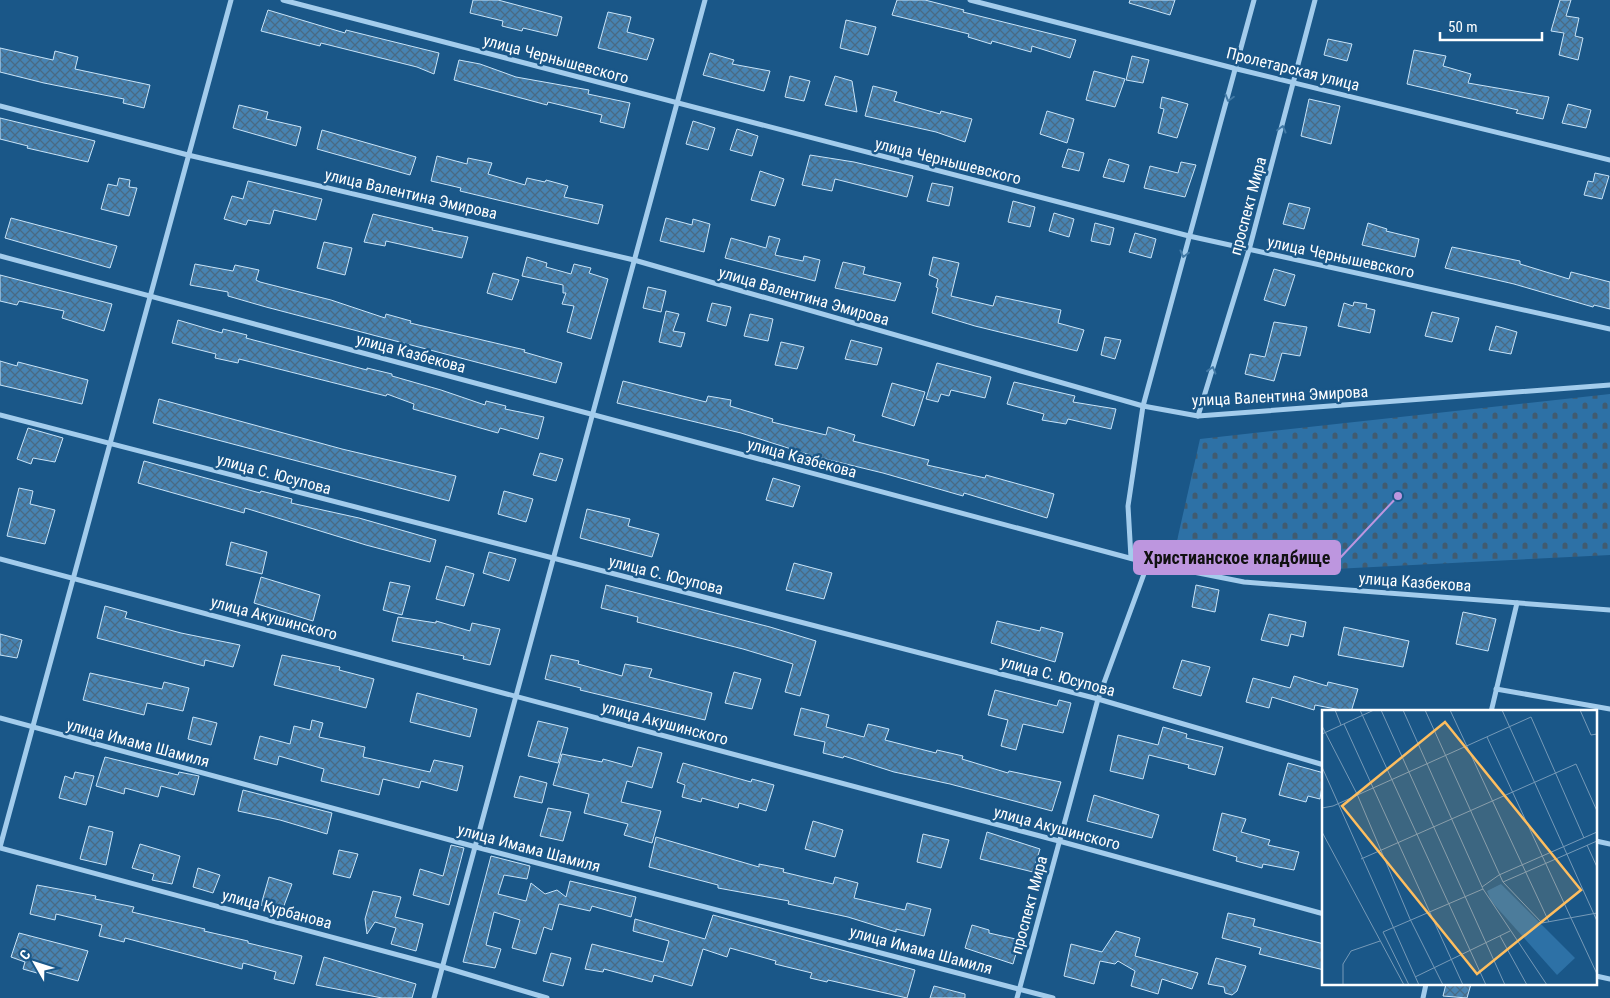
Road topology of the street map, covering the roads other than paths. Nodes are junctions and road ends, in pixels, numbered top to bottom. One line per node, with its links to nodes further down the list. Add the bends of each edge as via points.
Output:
1 (231, 0): 11 (street)
2 (284, 0): 9 (street, улица Чернышевского)
3 (704, 0): 9 (street)
4 (970, 0): 7 (street, Пролетарская улица)
5 (1254, 0): 7 (street)
6 (1315, 0): 8 (street, проспект Мира)
7 (1237, 69): 8 (street, Пролетарская улица); 13 (street, one-way to 13)
8 (1294, 83): 12 (street, Пролетарская улица); 14 (street, проспект Мира, one-way to 8)
9 (676, 104): 13 (street, улица Чернышевского); 16 (street)
10 (0, 106): 11 (street, улица Валентина Эмирова)
11 (188, 155): 16 (street, улица Валентина Эмирова); 17 (street)
12 (1610, 160)
13 (1189, 236): 14 (street, улица Чернышевского); 20 (street, one-way to 20)
14 (1249, 250): 18 (street, улица Чернышевского); 23 (street, проспект Мира, one-way to 14)
15 (0, 256): 17 (street, улица Казбекова)
16 (634, 260): 20 (street, улица Валентина Эмирова); 22 (street)
17 (150, 295): 22 (street, улица Казбекова); 24 (street)
18 (1610, 328)
19 (1610, 385): 23 (street, улица Валентина Эмирова)
20 (1143, 406): 23 (street, улица Валентина Эмирова); 25 (street, via 1128,506)
21 (0, 415): 24 (street, улица С. Юсупова)
22 (592, 415): 25 (street, улица Казбекова); 27 (street)
23 (1198, 416)
24 (109, 444): 27 (street, улица С. Юсупова); 29 (street)
25 (1131, 558): 28 (street, улица Казбекова)
26 (0, 559): 29 (street, улица Акушинского)
27 (554, 559): 33 (street); 34 (street, улица С. Юсупова)
28 (1148, 563): 30 (street, улица Казбекова, via 1244,582); 34 (street, проспект Мира)
29 (73, 577): 33 (street, улица Акушинского); 38 (street)
30 (1517, 603): 31 (street, улица Казбекова); 32 (street)
31 (1610, 610)
32 (1496, 689): 35 (street); 36 (street)
33 (516, 696): 40 (street, улица Акушинского); 42 (street)
34 (1098, 699): 39 (street, улица С. Юсупова); 40 (street, проспект Мира)
35 (1610, 709)
36 (1491, 710)
37 (0, 718): 38 (street, улица Имама Шамиля)
38 (32, 727): 41 (street); 42 (street, улица Имама Шамиля)
39 (1322, 764)
40 (1060, 841): 43 (street, улица Акушинского); 45 (street, проспект Мира)
41 (0, 847): 44 (street, улица Курбанова)
42 (476, 847): 44 (street); 45 (street, улица Имама Шамиля)
43 (1322, 913)
44 (443, 967): 46 (street); 47 (street, улица Курбанова)
45 (1020, 989): 48 (street, проспект Мира); 49 (street, улица Имама Шамиля)
46 (434, 998)
47 (547, 998)
48 (1017, 998)
49 (1053, 998)

